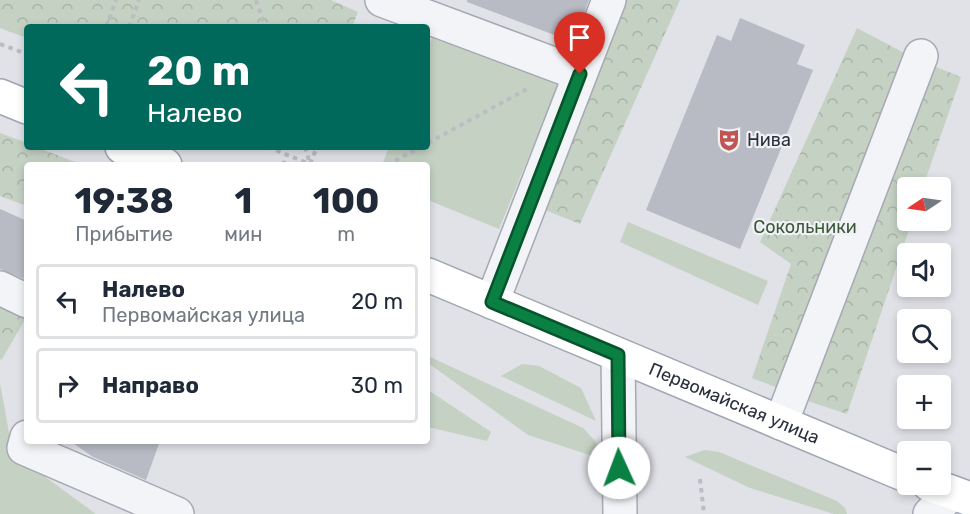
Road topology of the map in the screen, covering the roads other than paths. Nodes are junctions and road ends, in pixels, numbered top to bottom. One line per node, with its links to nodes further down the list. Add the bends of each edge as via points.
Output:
1 (382, 0): 4 (street)
2 (609, 0): 4 (street)
3 (921, 56): 14 (street)
4 (572, 72): 12 (street)
5 (0, 96): 6 (main road)
6 (24, 106)
7 (129, 150): 8 (main road)
8 (158, 162)
9 (430, 276): 12 (main road, Первомайская улица)
10 (0, 288): 11 (street)
11 (24, 300)
12 (492, 302): 13 (main road, Первомайская улица)
13 (618, 355): 14 (main road, Первомайская улица); 18 (street)
14 (781, 423): 16 (main road, Первомайская улица)
15 (25, 444): 17 (street, via 24,448)
16 (897, 471)
17 (177, 514)
18 (620, 514)

